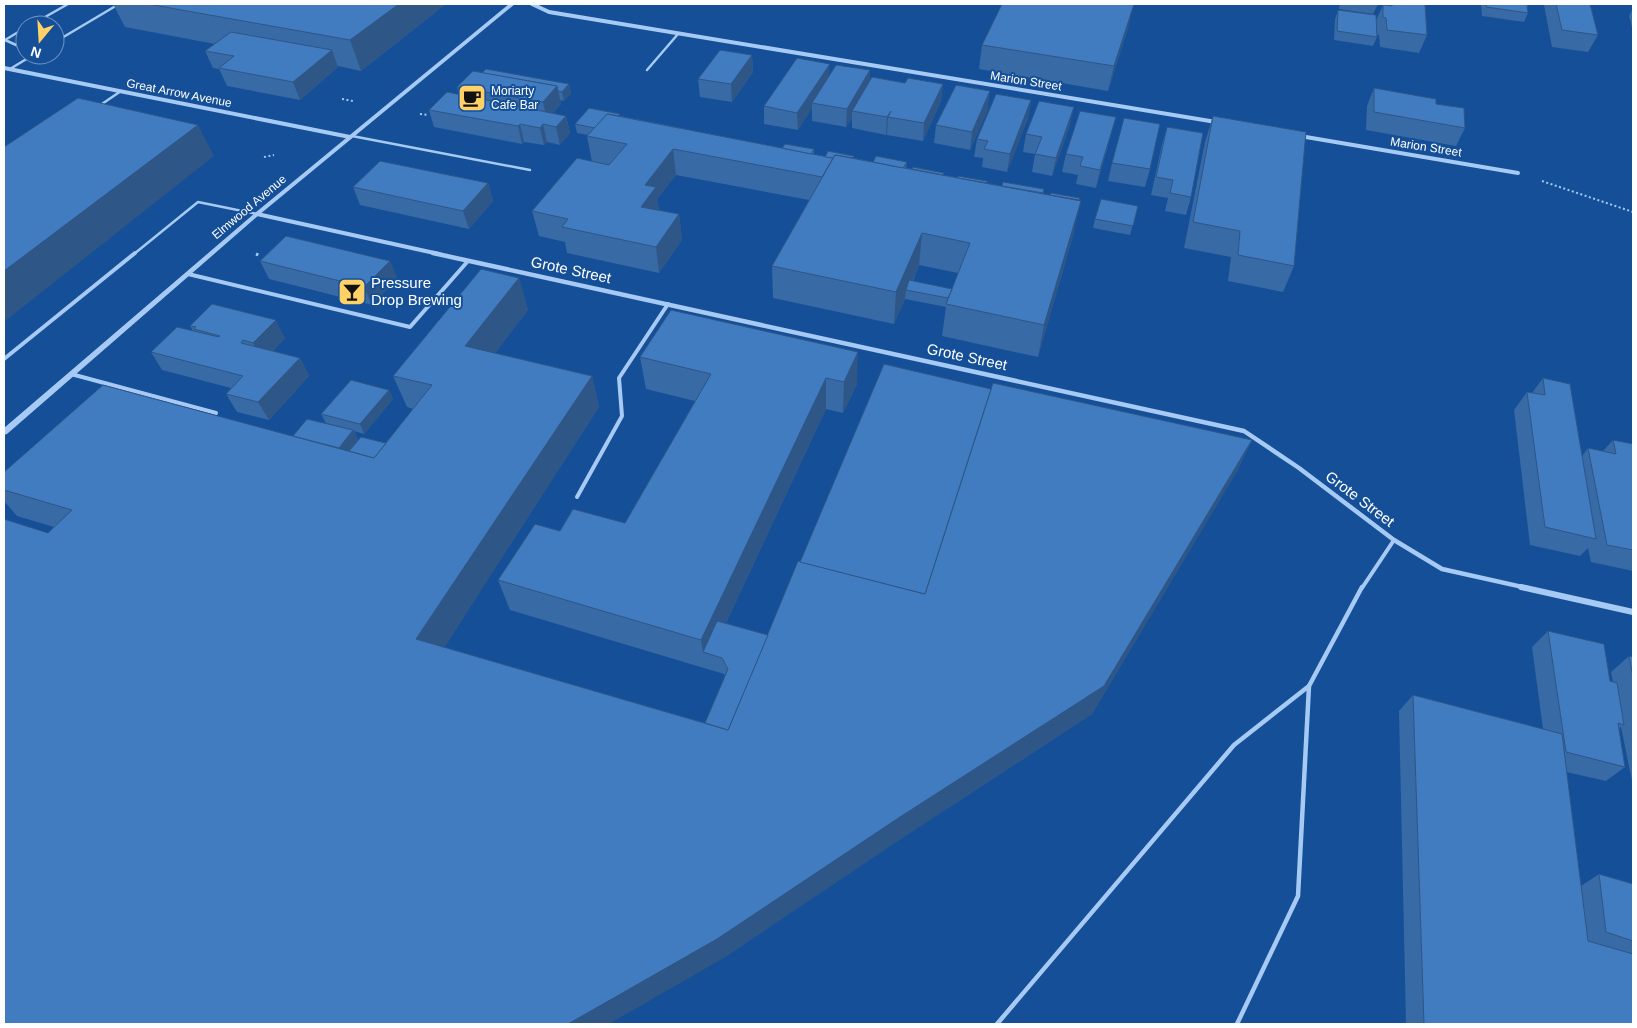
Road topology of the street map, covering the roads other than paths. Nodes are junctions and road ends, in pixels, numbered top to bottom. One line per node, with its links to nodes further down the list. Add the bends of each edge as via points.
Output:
1 (68, 4): 5 (lane)
2 (119, 4): 8 (lane)
3 (512, 4): 17 (street, Elmwood Avenue)
4 (532, 4): 7 (street, Marion Street, via 549,12)
5 (49, 15)
6 (15, 34): 9 (lane, via 5,40)
7 (678, 34): 13 (lane); 16 (street, Marion Street)
8 (65, 36)
9 (15, 44)
10 (17, 65): 12 (lane)
11 (4, 68): 12 (street, Great Arrow Avenue)
12 (10, 69): 14 (street, Great Arrow Avenue)
13 (647, 70)
14 (121, 91): 15 (lane); 17 (street, Great Arrow Avenue)
15 (95, 109)
16 (1218, 123)
17 (351, 136): 19 (lane); 21 (street, Elmwood Avenue)
18 (1296, 136): 20 (street, Marion Street)
19 (530, 170)
20 (1518, 173)
21 (257, 214): 22 (street, Grote Street); 23 (street, Elmwood Avenue); 25 (lane, via 198,202)
22 (468, 261): 23 (lane, via 410,327); 24 (street, Grote Street)
23 (188, 274): 26 (street, Elmwood Avenue)
24 (668, 304): 29 (lane, via 619,378 622,416); 30 (street, Grote Street, via 1244,431)
25 (4, 359)
26 (72, 374): 27 (lane); 28 (street, Elmwood Avenue)
27 (216, 413)
28 (4, 432)
29 (577, 497)
30 (1394, 540): 31 (street, Grote Street, via 1442,568); 32 (lane, via 1364,584)
31 (1633, 612)
32 (1309, 686): 33 (lane, via 1234,745); 34 (lane, via 1298,896)
33 (997, 1024)
34 (1237, 1024)

